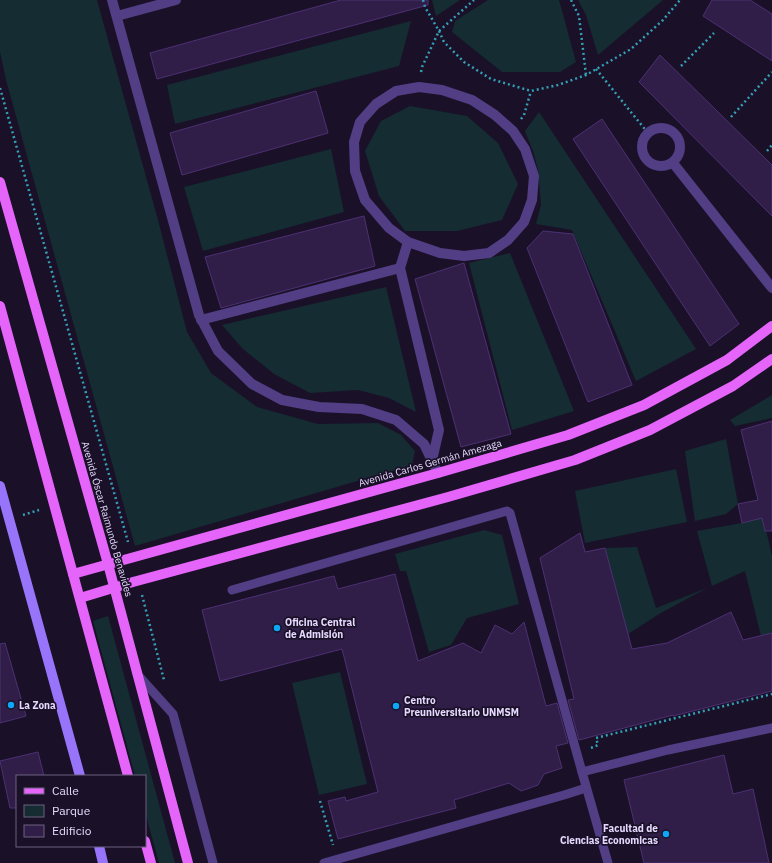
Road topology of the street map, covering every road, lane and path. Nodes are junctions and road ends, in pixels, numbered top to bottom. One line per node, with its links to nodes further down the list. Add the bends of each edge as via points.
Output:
1 (112, 0): 7 (street)
2 (176, 0): 7 (street)
3 (423, 0): 8 (path)
4 (474, 0): 8 (path)
5 (571, 0): 13 (path, via 579,16)
6 (680, 0): 11 (path, via 663,20 631,49)
7 (117, 16): 28 (street)
8 (439, 31): 14 (path, via 422,67); 16 (path, via 444,42 464,62 491,79)
9 (714, 33): 10 (path)
10 (681, 66)
11 (596, 69): 13 (path); 19 (path)
12 (772, 72): 17 (path)
13 (586, 76): 16 (path, via 558,86)
14 (418, 87): 18 (street, via 442,90 472,100 495,115); 24 (street, via 396,91 376,104 360,122 354,142 355,171 365,200 389,228)
15 (0, 88): 36 (path)
16 (531, 91): 18 (path, via 524,115)
17 (731, 117)
18 (512, 131): 24 (street, via 525,149 534,176 532,200 524,222 508,240 489,253 464,256 440,253)
19 (648, 133): 22 (street, via 642,144 643,156 647,161 658,166); 22 (street, via 660,128 676,136 680,148)
20 (772, 145): 21 (path)
21 (767, 151)
22 (673, 163): 26 (street)
23 (0, 182): 37 (main road, Avenida Óscar Raimundo Benavides)
24 (408, 242): 25 (street)
25 (400, 268): 28 (street); 31 (street, via 439,430)
26 (772, 288)
27 (0, 306): 34 (main road)
28 (201, 320): 31 (street, via 218,351 252,384 282,400 319,407 362,409 396,420 424,444)
29 (772, 326): 32 (main road, Avenida Carlos Germán Amezaga, via 727,360 644,405 568,435)
30 (772, 358): 39 (main road, via 733,386 650,430 575,460)
31 (432, 460): 32 (street)
32 (438, 473): 36 (main road, Avenida Carlos Germán Amezaga)
33 (1, 491): 35 (main road)
34 (55, 505): 35 (path); 38 (main road)
35 (9, 519): 49 (main road)
36 (132, 557): 37 (main road, Avenida Carlos Germán Amezaga)
37 (108, 564): 38 (main road, Avenida Carlos Germán Amezaga); 40 (main road, Avenida Óscar Raimundo Benavides)
38 (73, 574): 42 (main road)
39 (139, 581): 40 (main road); 44 (path)
40 (114, 588): 42 (main road); 43 (main road, Avenida Óscar Raimundo Benavides)
41 (232, 590): 48 (lane, via 509,512)
42 (80, 598): 50 (main road)
43 (137, 674): 56 (main road, Avenida Óscar Raimundo Benavides); 57 (lane, via 173,714)
44 (165, 685)
45 (772, 694): 47 (path, via 596,738 598,745)
46 (772, 728): 48 (lane, via 668,750)
47 (584, 750)
48 (582, 772): 51 (lane)
49 (80, 775)
50 (128, 775)
51 (586, 788): 58 (lane); 59 (lane)
52 (146, 845): 55 (main road)
53 (99, 847): 54 (main road)
54 (103, 863)
55 (151, 863)
56 (188, 863)
57 (213, 863)
58 (324, 863)
59 (608, 863)

